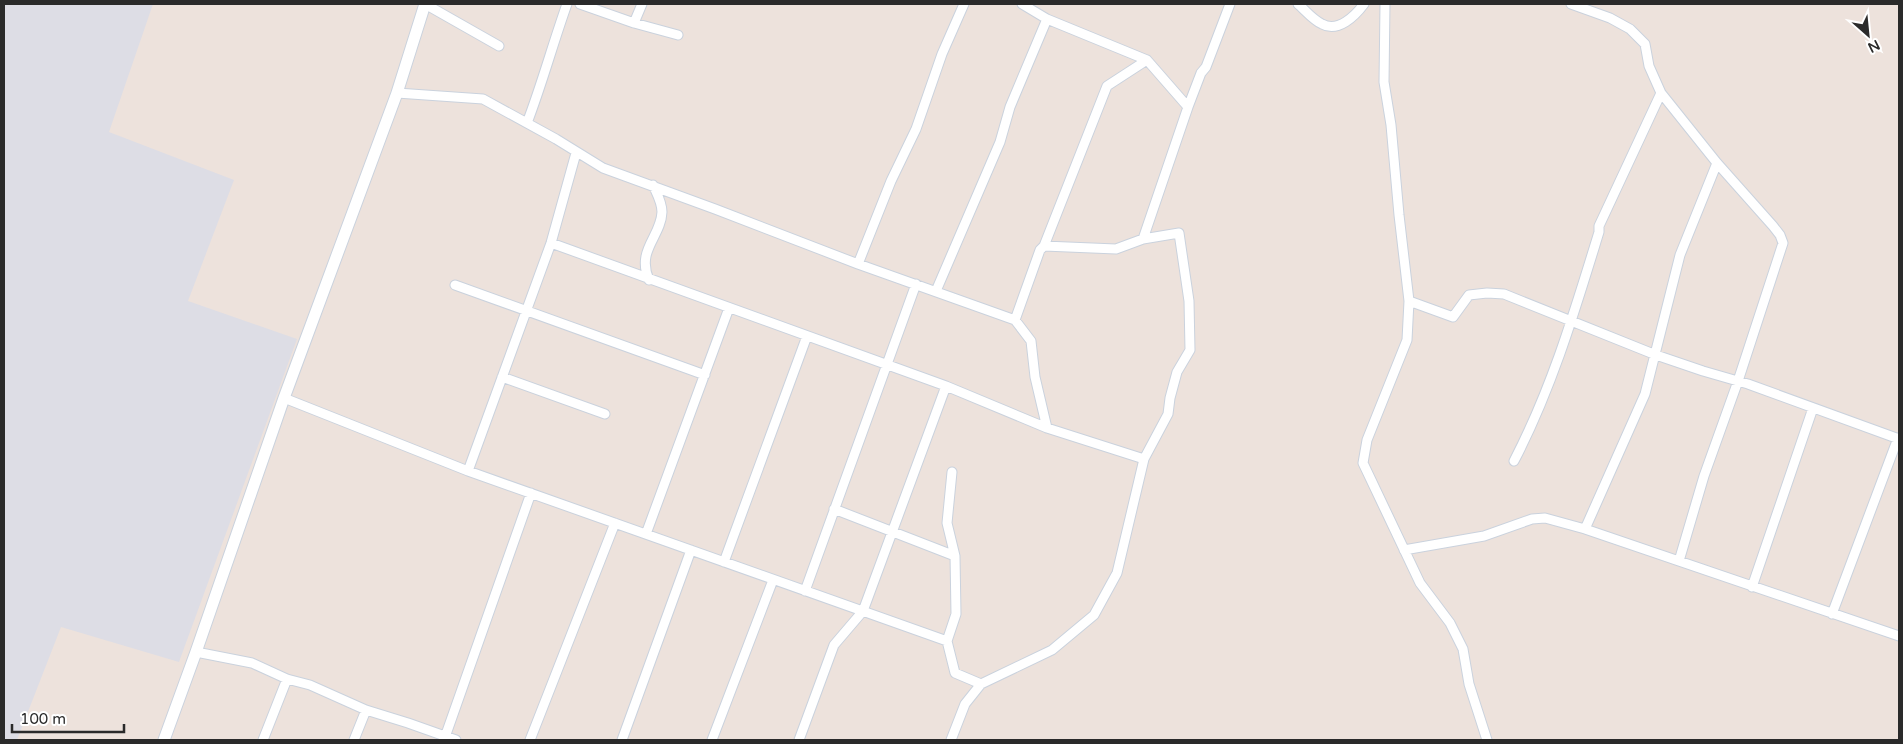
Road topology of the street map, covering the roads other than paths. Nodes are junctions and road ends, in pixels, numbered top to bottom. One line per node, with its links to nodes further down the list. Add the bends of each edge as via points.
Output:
1 (425, 4): 15 (street); 17 (street)
2 (567, 4): 20 (street)
3 (580, 4): 13 (street)
4 (642, 4): 13 (street)
5 (964, 4): 27 (street, via 942,54 916,129)
6 (1022, 4): 12 (street)
7 (1230, 4): 19 (street)
8 (1298, 4): 9 (street, via 1323,25 1337,26 1355,16)
9 (1364, 4)
10 (1385, 4): 32 (street, via 1384,82 1392,125)
11 (1570, 4): 18 (street, via 1630,29 1645,44 1649,66)
12 (1047, 19): 16 (street); 31 (street, via 1010,107 1000,142)
13 (634, 24): 14 (street)
14 (678, 35)
15 (499, 46)
16 (1147, 60): 19 (street); 26 (street, via 1107,86)
17 (397, 93): 20 (street, via 483,99); 44 (street)
18 (1661, 94): 22 (street); 36 (street, via 1599,226)
19 (1188, 107): 24 (street)
20 (527, 123): 21 (street)
21 (576, 153): 23 (street, via 603,168); 25 (street)
22 (1717, 164): 38 (street, via 1680,255); 42 (street, via 1773,226 1783,243)
23 (653, 186): 27 (street); 28 (street, via 660,199 662,213 645,260 644,269)
24 (1143, 239): 26 (street, via 1116,249); 49 (street, via 1179,233 1189,301 1190,350 1177,372 1168,414)
25 (551, 243): 28 (street); 34 (street)
26 (1044, 246): 35 (street)
27 (858, 264): 29 (street)
28 (649, 280): 33 (street)
29 (916, 284): 31 (street); 39 (street)
30 (455, 285): 34 (street)
31 (936, 292): 35 (street)
32 (1409, 301): 36 (street, via 1453,317 1469,295 1504,294); 60 (street, via 1407,340 1367,440 1363,463)
33 (729, 308): 37 (street); 40 (street)
34 (526, 310): 40 (street); 41 (street)
35 (1015, 320): 47 (street, via 1031,341 1035,377)
36 (1572, 321): 38 (street); 50 (street, via 1538,412)
37 (807, 336): 39 (street); 63 (street)
38 (1656, 355): 42 (street); 56 (street, via 1645,394)
39 (887, 364): 43 (street); 54 (street)
40 (705, 375): 58 (street)
41 (502, 378): 46 (street); 51 (street)
42 (1738, 381): 45 (street); 62 (street, via 1704,476)
43 (946, 386): 47 (street); 57 (street)
44 (284, 398): 51 (street); 71 (street)
45 (1813, 408): 48 (street); 65 (street)
46 (605, 414)
47 (1047, 428): 49 (street)
48 (1899, 438): 68 (street)
49 (1144, 459): 73 (street, via 1117,573 1094,615 1052,650)
50 (1514, 461)
51 (468, 471): 53 (street)
52 (952, 472): 61 (street, via 947,523)
53 (530, 493): 55 (street); 75 (street)
54 (834, 509): 57 (street); 66 (street)
55 (615, 523): 58 (street); 81 (street)
56 (1585, 529): 60 (street, via 1546,518 1532,519 1484,536); 62 (street)
57 (892, 532): 61 (street); 67 (street)
58 (646, 534): 59 (street)
59 (691, 550): 63 (street); 82 (street)
60 (1404, 550): 76 (street, via 1420,583 1450,622 1463,649 1469,684)
61 (955, 556): 70 (street, via 956,614)
62 (1679, 561): 65 (street)
63 (724, 562): 64 (street)
64 (773, 580): 66 (street); 83 (street)
65 (1752, 587): 68 (street)
66 (804, 591): 67 (street)
67 (863, 611): 70 (street); 84 (street, via 834,645)
68 (1832, 614): 69 (street)
69 (1899, 636)
70 (947, 641): 73 (street, via 954,673)
71 (196, 652): 72 (street, via 252,663); 77 (street)
72 (287, 679): 74 (street, via 310,685); 78 (street)
73 (981, 684): 85 (street, via 965,704)
74 (366, 710): 75 (street); 79 (street)
75 (445, 738): 80 (street)
76 (1489, 739)
77 (164, 740)
78 (263, 740)
79 (354, 740)
80 (456, 740)
81 (530, 740)
82 (622, 740)
83 (712, 740)
84 (799, 740)
85 (951, 740)

